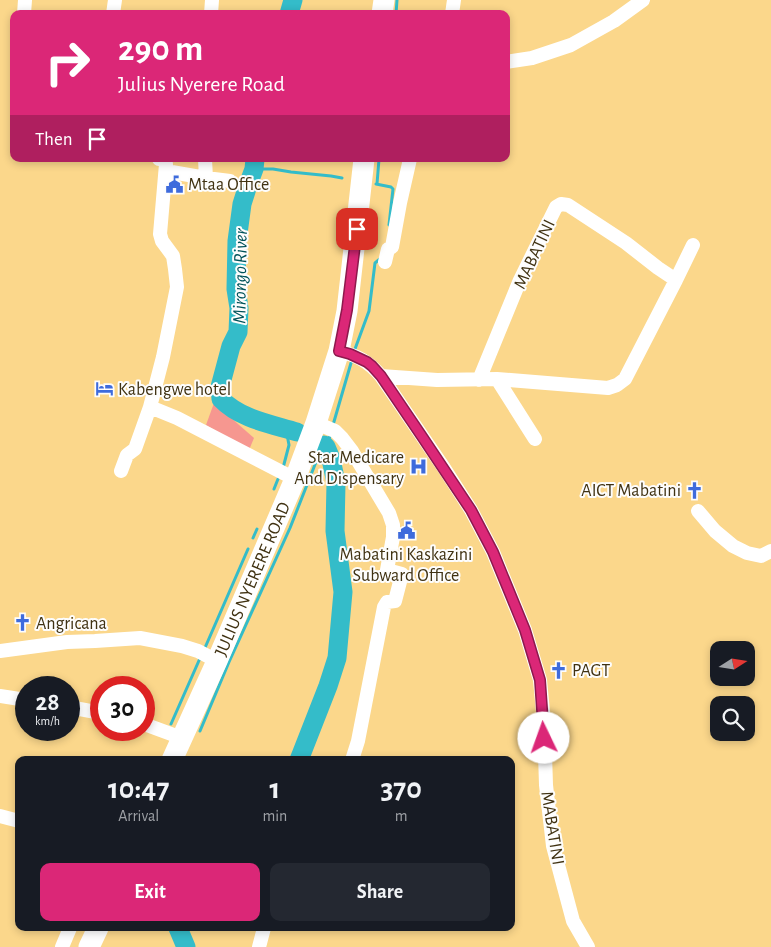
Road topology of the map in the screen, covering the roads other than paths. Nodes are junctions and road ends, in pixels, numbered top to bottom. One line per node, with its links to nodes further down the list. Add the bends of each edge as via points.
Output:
1 (643, 0): 2 (street, via 571,45)
2 (510, 61)
3 (163, 162): 7 (street); 16 (street, via 160,234 173,256 178,287)
4 (205, 162): 7 (street)
5 (364, 162): 12 (highway, JULIUS NYERERE ROAD, via 347,310)
6 (409, 162): 10 (street, via 394,240 388,248)
7 (206, 178): 8 (street)
8 (230, 181)
9 (693, 244): 11 (street)
10 (385, 262)
11 (676, 280): 14 (street, via 624,379 617,385 602,388); 15 (street, MABATINI, via 611,233 568,205 561,204 556,207 520,280)
12 (339, 351): 13 (street, MABATINI, via 367,362); 17 (highway, JULIUS NYERERE ROAD)
13 (381, 376): 15 (street); 39 (street, MABATINI, via 471,510 493,552 525,630 540,680 552,846 574,921)
14 (497, 379): 15 (street); 18 (street)
15 (479, 380)
16 (150, 407): 19 (street, via 135,449 127,455); 20 (street)
17 (326, 427): 20 (highway, JULIUS NYERERE ROAD); 30 (street, via 342,438 352,451 388,513 393,525 393,538 387,570 402,574 395,601 387,602 384,607)
18 (535, 439)
19 (121, 471)
20 (295, 479): 24 (highway, JULIUS NYERERE ROAD)
21 (698, 511): 22 (street, via 733,546 747,553)
22 (768, 556)
23 (0, 651): 24 (street, via 67,642 140,638 182,646)
24 (207, 656): 28 (highway, JULIUS NYERERE ROAD)
25 (0, 696): 26 (street)
26 (15, 698)
27 (155, 728): 28 (street)
28 (182, 738): 29 (highway, JULIUS NYERERE ROAD)
29 (174, 756)
30 (353, 756)
31 (0, 816): 32 (street)
32 (15, 820)
33 (69, 931): 36 (street)
34 (97, 931): 37 (highway)
35 (263, 931): 38 (street)
36 (62, 947)
37 (89, 947)
38 (259, 947)
39 (588, 947)

